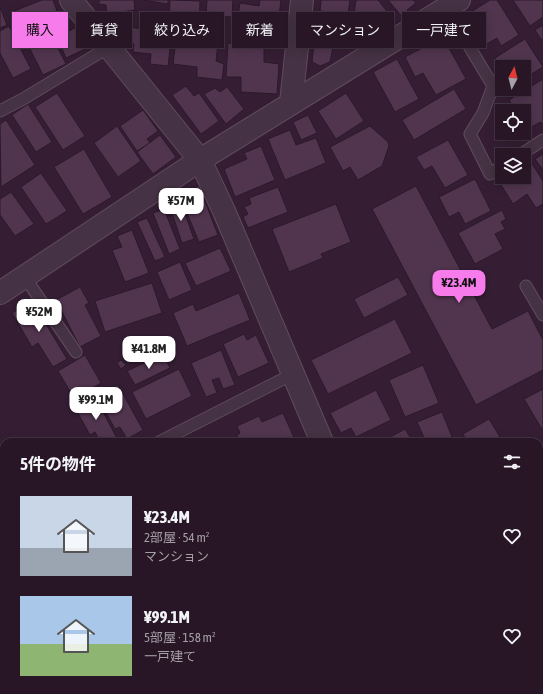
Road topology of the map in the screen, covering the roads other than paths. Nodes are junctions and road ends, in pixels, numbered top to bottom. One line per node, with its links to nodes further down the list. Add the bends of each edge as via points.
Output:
1 (71, 0): 4 (street)
2 (302, 0): 7 (street)
3 (452, 4): 7 (street); 12 (lane, via 493,86 483,113 470,134 490,174)
4 (80, 12)
5 (106, 48): 8 (lane)
6 (109, 48): 11 (street)
7 (291, 103): 11 (street)
8 (0, 111)
9 (543, 140): 10 (lane)
10 (531, 148)
11 (200, 160): 13 (street); 18 (street)
12 (495, 171)
13 (24, 276): 15 (street); 17 (lane)
14 (526, 286): 16 (lane)
15 (0, 293)
16 (543, 315)
17 (76, 352)
18 (293, 374): 19 (lane); 20 (street)
19 (167, 438)
20 (320, 438)

